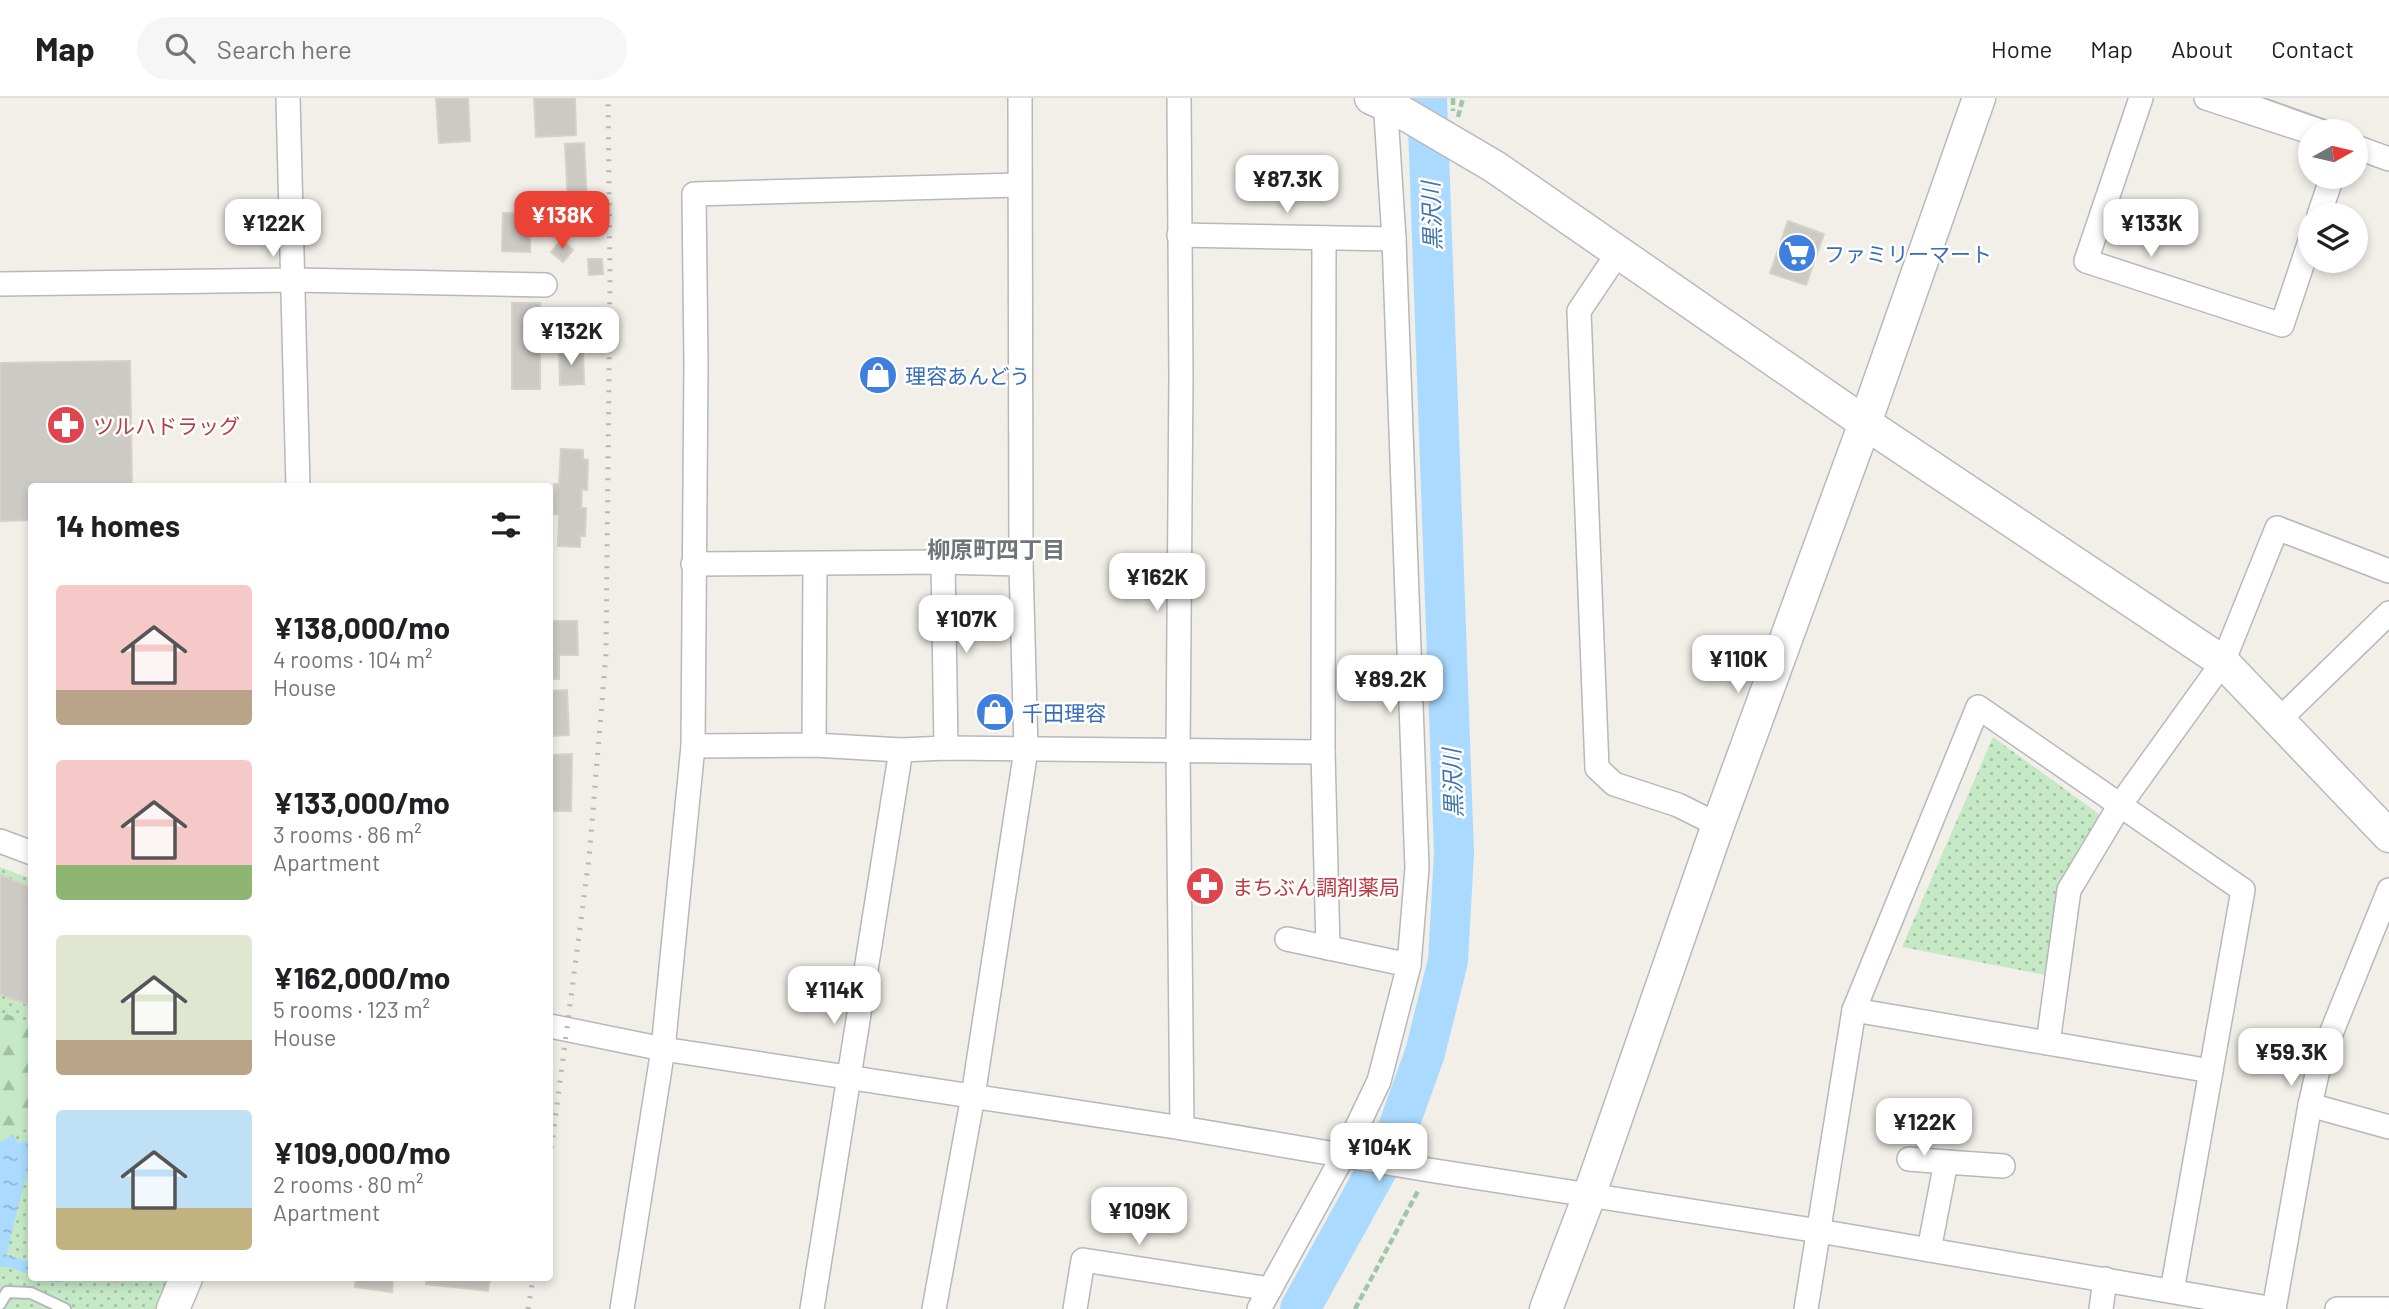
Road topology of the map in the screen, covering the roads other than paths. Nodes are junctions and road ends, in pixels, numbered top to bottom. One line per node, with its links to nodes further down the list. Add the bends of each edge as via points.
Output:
1 (288, 98): 21 (street)
2 (1020, 98): 15 (street)
3 (1179, 98): 16 (street)
4 (1979, 98): 24 (street)
5 (2141, 98): 20 (street, via 2086,261 2281,325)
6 (2206, 98): 10 (street)
7 (2247, 98): 9 (lane)
8 (1385, 103): 18 (street); 19 (street, via 1495,167)
9 (2306, 119)
10 (2298, 128)
11 (2368, 141): 12 (lane)
12 (2389, 149)
13 (2368, 152): 14 (street)
14 (2389, 159)
15 (1018, 185): 27 (street, via 694,194); 29 (street)
16 (1179, 235): 17 (street); 39 (street)
17 (1324, 238): 18 (street); 40 (street)
18 (1394, 239): 49 (street, via 1417,868)
19 (1618, 253): 24 (street); 42 (street, via 1579,311 1597,768 1614,783)
20 (2299, 273)
21 (294, 281): 22 (street); 23 (street); 25 (street)
22 (0, 284)
23 (545, 285)
24 (1865, 423): 32 (street); 42 (street)
25 (298, 483)
26 (943, 562): 28 (street); 29 (street); 36 (street)
27 (694, 564): 28 (street); 35 (street)
28 (815, 564): 34 (street)
29 (1021, 565): 38 (street)
30 (2389, 571): 32 (street, via 2277,528)
31 (2389, 613): 33 (street)
32 (2224, 662): 33 (street); 41 (street)
33 (2279, 720): 43 (street)
34 (814, 745): 35 (street); 37 (street)
35 (693, 746): 53 (street)
36 (946, 748): 37 (street); 38 (street)
37 (901, 750): 55 (street)
38 (1026, 750): 39 (street); 56 (street)
39 (1178, 751): 40 (street); 59 (street)
40 (1323, 752): 48 (street)
41 (2120, 805): 50 (street, via 1978,707); 52 (street, via 2069,890); 54 (street, via 2244,890)
42 (1718, 825): 64 (street)
43 (2389, 836)
44 (0, 841): 45 (street)
45 (28, 852)
46 (2389, 890): 57 (street, via 2320,1061)
47 (1287, 939): 48 (street)
48 (1328, 948): 49 (street)
49 (1409, 965): 60 (street, via 1379,1081)
50 (1854, 1010): 52 (street); 65 (street)
51 (553, 1027): 53 (street)
52 (2048, 1043): 54 (street)
53 (663, 1049): 55 (street); 74 (street)
54 (2211, 1071): 69 (street)
55 (847, 1078): 56 (street); 75 (street)
56 (973, 1096): 59 (street); 76 (street)
57 (2310, 1105): 58 (street); 81 (street)
58 (2389, 1127)
59 (1182, 1128): 60 (street)
60 (1349, 1156): 64 (street); 70 (street)
61 (1909, 1158): 62 (street)
62 (1946, 1162): 63 (street); 66 (street)
63 (2003, 1166)
64 (1588, 1196): 65 (street); 78 (street)
65 (1819, 1231): 66 (street); 79 (street)
66 (1929, 1250): 67 (street)
67 (2105, 1279): 69 (street); 80 (street)
68 (185, 1281): 73 (street)
69 (2172, 1291): 81 (street)
70 (1264, 1299): 77 (street, via 1083,1260)
71 (0, 1304): 72 (lane, via 6,1292 31,1293)
72 (65, 1309)
73 (173, 1309)
74 (622, 1309)
75 (812, 1309)
76 (934, 1309)
77 (1075, 1309)
78 (1546, 1309)
79 (1807, 1309)
80 (2101, 1309)
81 (2274, 1309)
82 (2337, 1309): 83 (street)
83 (2389, 1309)

